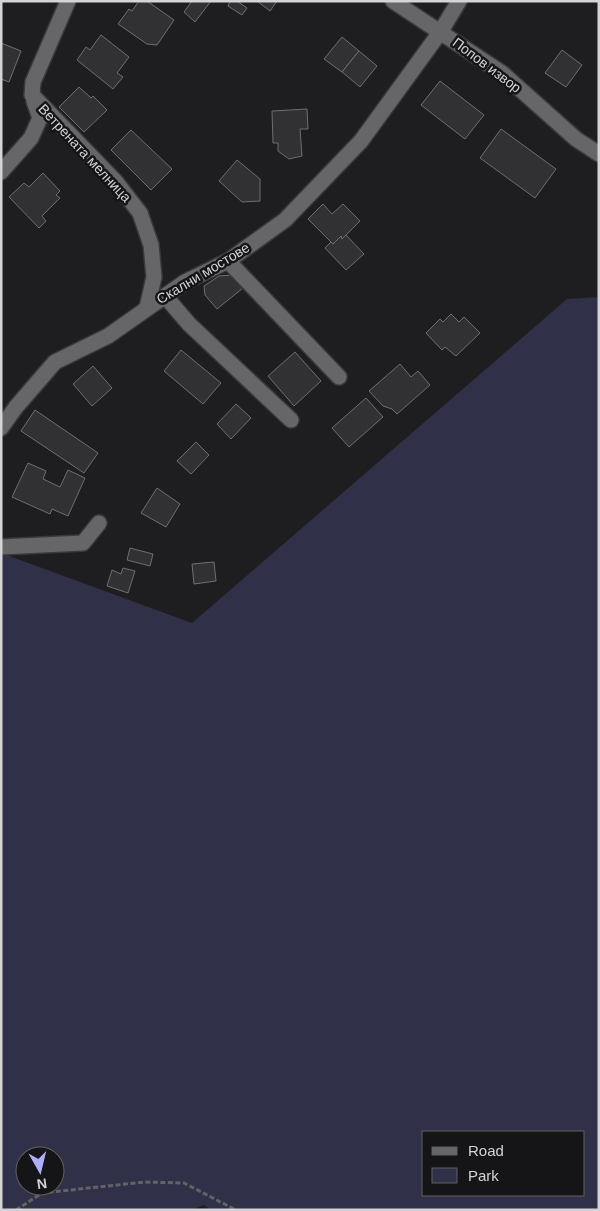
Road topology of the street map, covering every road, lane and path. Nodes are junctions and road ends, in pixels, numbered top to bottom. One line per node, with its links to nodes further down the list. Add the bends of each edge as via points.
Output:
1 (68, 1): 5 (street, Ветрената мелница, via 33,82)
2 (393, 1): 4 (street, Попов извор)
3 (459, 1): 4 (street, Скални мостове)
4 (441, 31): 6 (street, Попов извор, via 502,73 576,139); 8 (street, Скални мостове, via 361,141 285,220)
5 (32, 95): 7 (street, via 40,118 31,138); 10 (street, Ветрената мелница, via 116,182 140,213 151,245 154,277)
6 (599, 154)
7 (1, 172)
8 (228, 261): 9 (street, Скални мостове, via 184,282); 11 (street)
9 (165, 296): 10 (street, Скални мостове); 12 (street, via 189,324)
10 (147, 308): 13 (street, Скални мостове, via 108,336 55,362)
11 (339, 377)
12 (291, 420)
13 (1, 428)
14 (99, 523): 15 (street, via 83,543)
15 (1, 547)
16 (16, 1210): 17 (path, via 42,1192 145,1182 184,1184)
17 (236, 1210)

